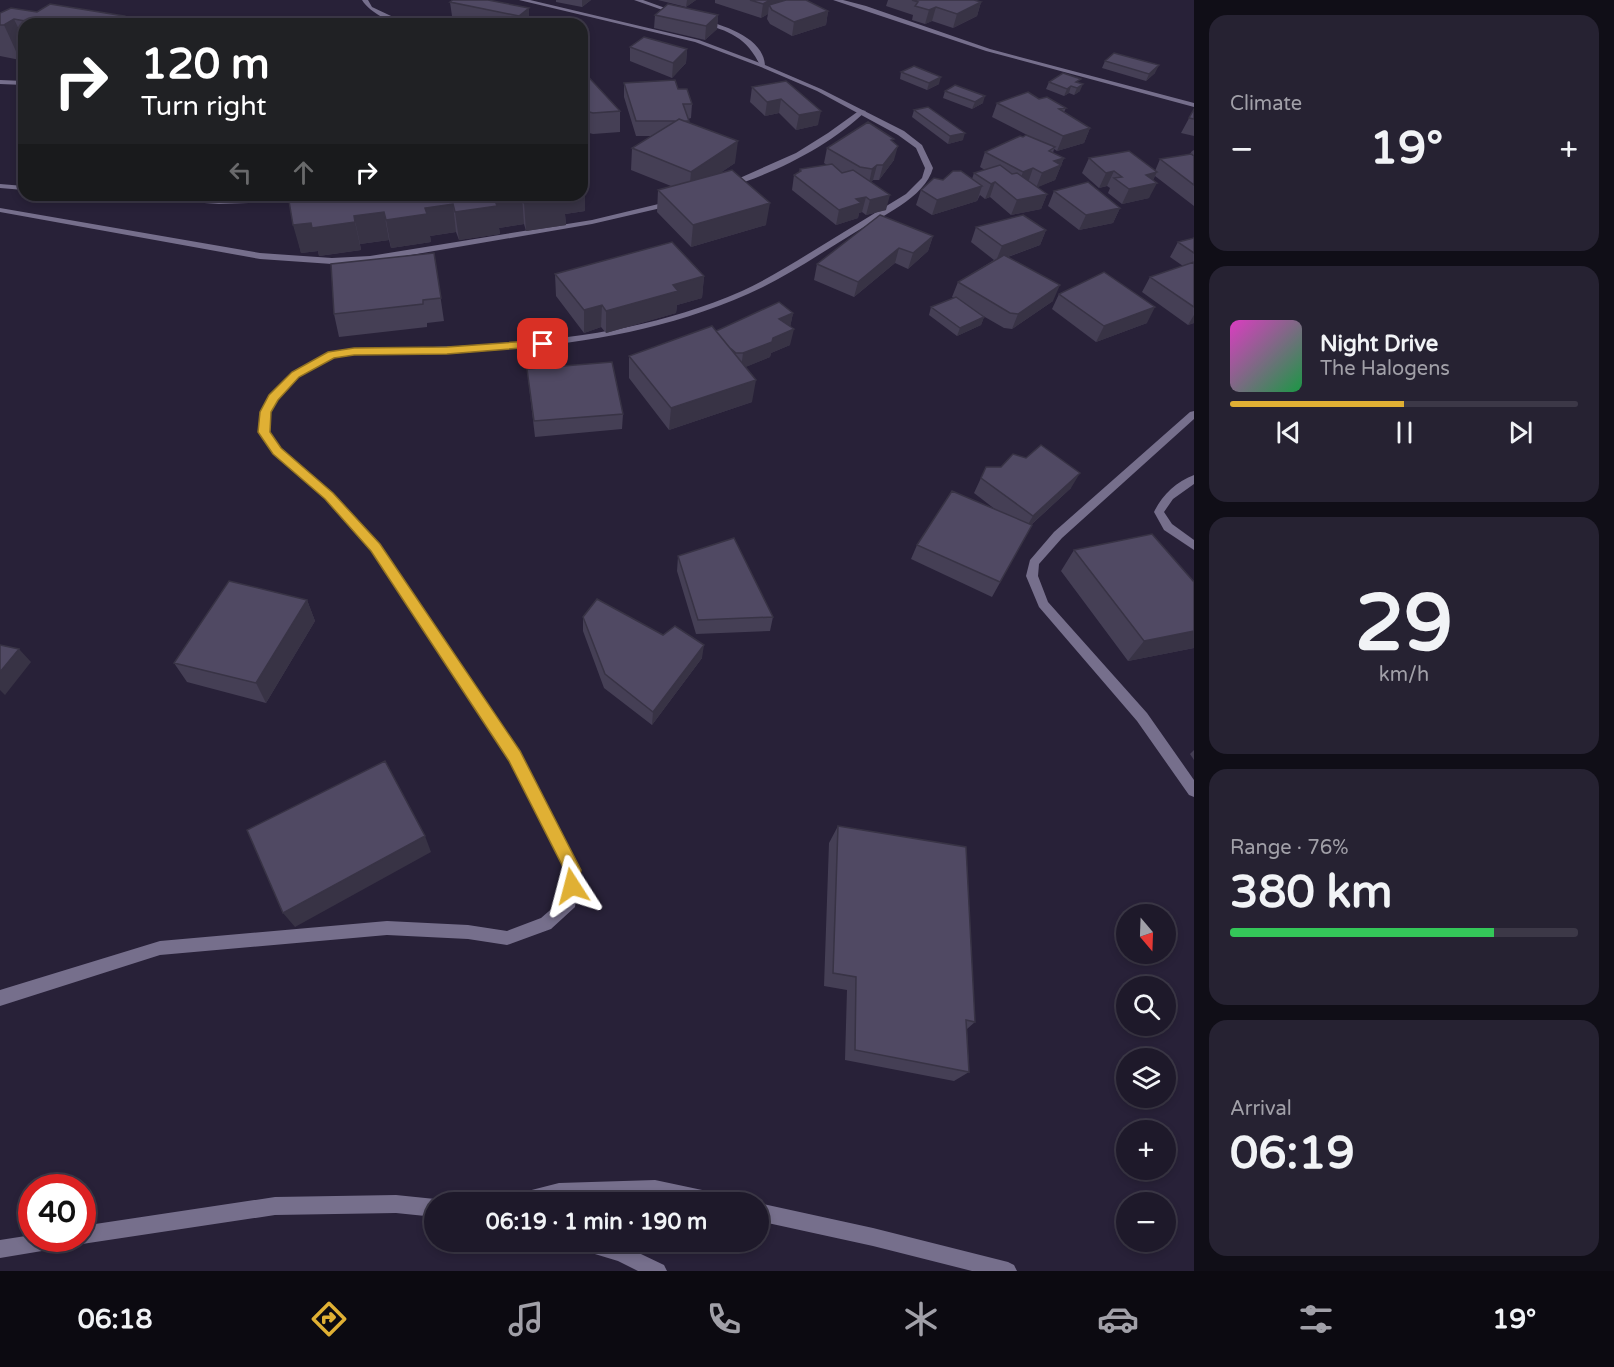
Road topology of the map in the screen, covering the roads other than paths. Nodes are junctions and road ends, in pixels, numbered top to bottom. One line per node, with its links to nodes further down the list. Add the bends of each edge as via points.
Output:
1 (364, 0): 6 (street, via 370,8)
2 (522, 0): 8 (street, via 697,41)
3 (637, 0): 5 (street)
4 (836, 0): 11 (street, via 988,50)
5 (685, 16)
6 (392, 18)
7 (694, 19): 8 (street, via 739,35 752,44)
8 (763, 66): 12 (street)
9 (0, 82): 10 (street)
10 (18, 83)
11 (1194, 105)
12 (862, 111): 14 (street, via 806,152); 24 (street, via 919,147 929,168 926,179 909,196 746,292 687,315 585,339 447,351 332,355 296,374 265,412 264,432 277,451 329,496 375,548 514,756 573,870 570,902 546,924 507,938 387,928 160,948)
13 (0, 186): 15 (street)
14 (723, 187)
15 (18, 188)
16 (685, 199): 19 (street, via 592,222 370,259 332,261 260,256)
17 (204, 201): 18 (street)
18 (242, 201)
19 (0, 210)
20 (1194, 414): 23 (street, via 1058,535 1034,563 1032,576 1043,604 1142,717)
21 (1194, 479): 22 (street, via 1162,503 1159,512 1168,527)
22 (1194, 546)
23 (1194, 792)
24 (0, 998)
25 (559, 1192): 26 (street, via 655,1189)
26 (669, 1192)
27 (424, 1207): 29 (street, via 276,1206)
28 (769, 1214): 34 (street)
29 (96, 1233)
30 (18, 1246): 31 (street)
31 (0, 1249)
32 (616, 1252): 33 (street)
33 (658, 1271)
34 (1008, 1271)

